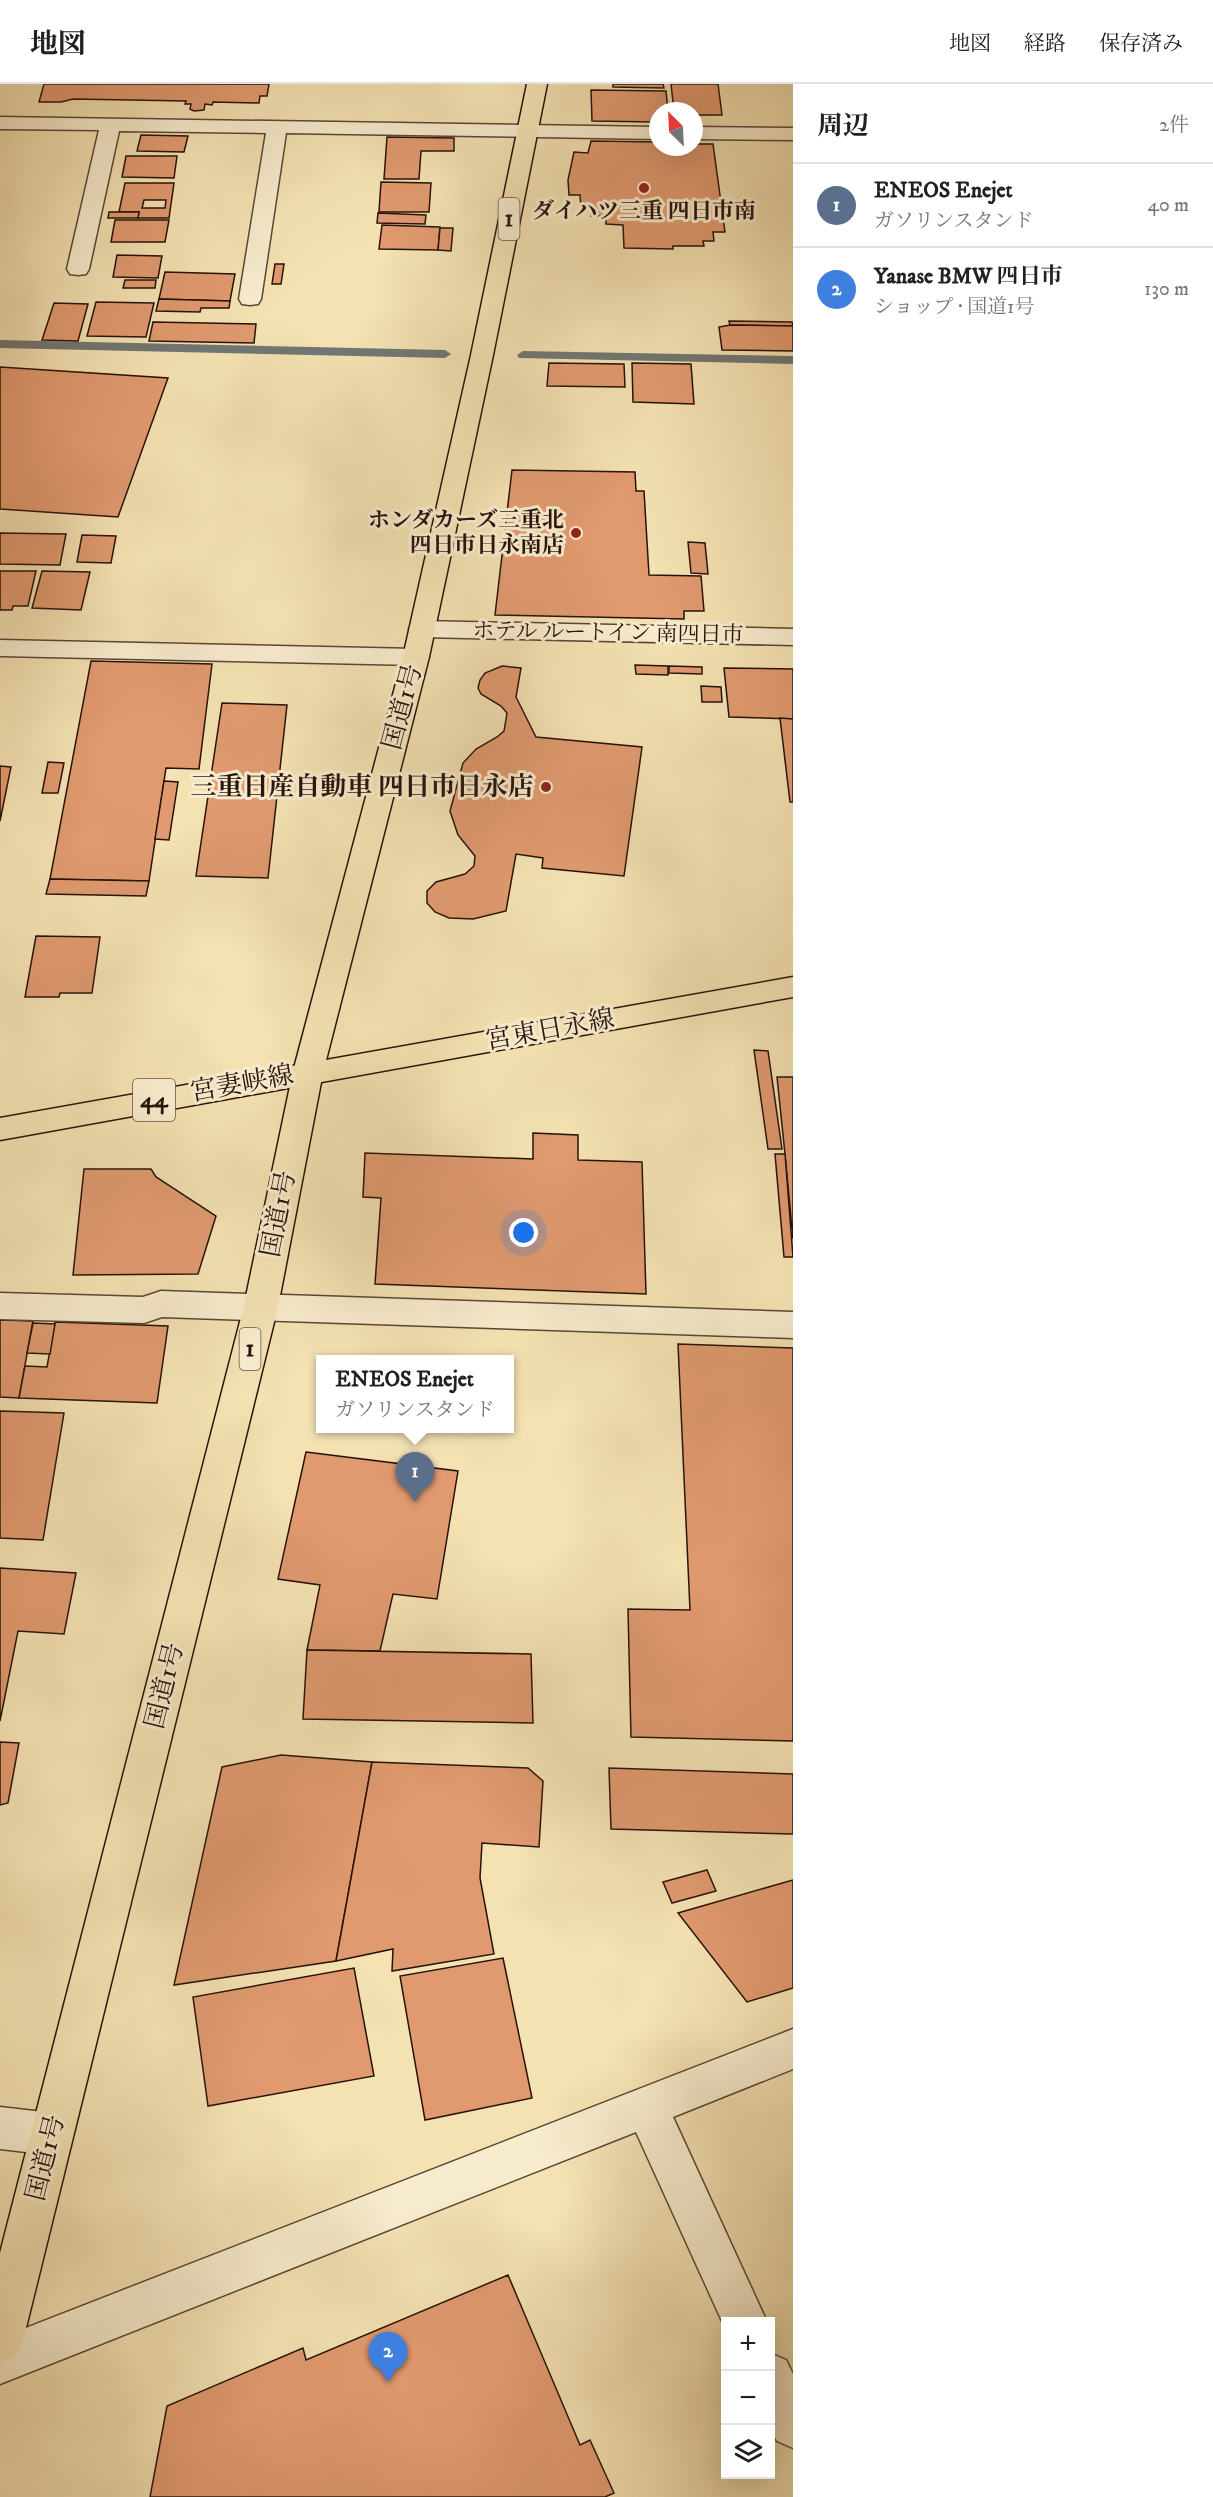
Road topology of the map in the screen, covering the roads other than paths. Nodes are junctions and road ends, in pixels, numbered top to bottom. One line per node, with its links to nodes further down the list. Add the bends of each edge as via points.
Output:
1 (537, 84): 5 (main road, 国道1号 / 1)
2 (0, 123): 3 (street)
3 (110, 124): 4 (street); 9 (street)
4 (277, 127): 5 (street); 10 (street)
5 (527, 131): 6 (street); 12 (main road, 国道1号 / 1)
6 (649, 133)
7 (703, 133): 8 (street)
8 (793, 134)
9 (78, 269)
10 (250, 299)
11 (793, 637): 12 (street, ホテル ルートイン 南四日市)
12 (419, 643): 13 (street, ホテル ルートイン 南四日市); 15 (main road, 国道1号 / 1)
13 (0, 648)
14 (793, 987): 15 (main road, 宮東日永線)
15 (308, 1072): 16 (main road, 宮妻峡線 / 44); 18 (main road, 国道1号 / 1)
16 (0, 1129)
17 (0, 1306): 18 (street, via 144,1310 161,1304)
18 (261, 1306): 19 (street); 23 (main road, 国道1号 / 1)
19 (793, 1325)
20 (793, 2049): 21 (street)
21 (646, 2106): 24 (street); 26 (street)
22 (0, 2128): 23 (street)
23 (52, 2134): 25 (main road, 国道1号 / 1)
24 (743, 2317)
25 (0, 2340)
26 (0, 2361)
27 (775, 2385): 28 (street)
28 (793, 2425)

